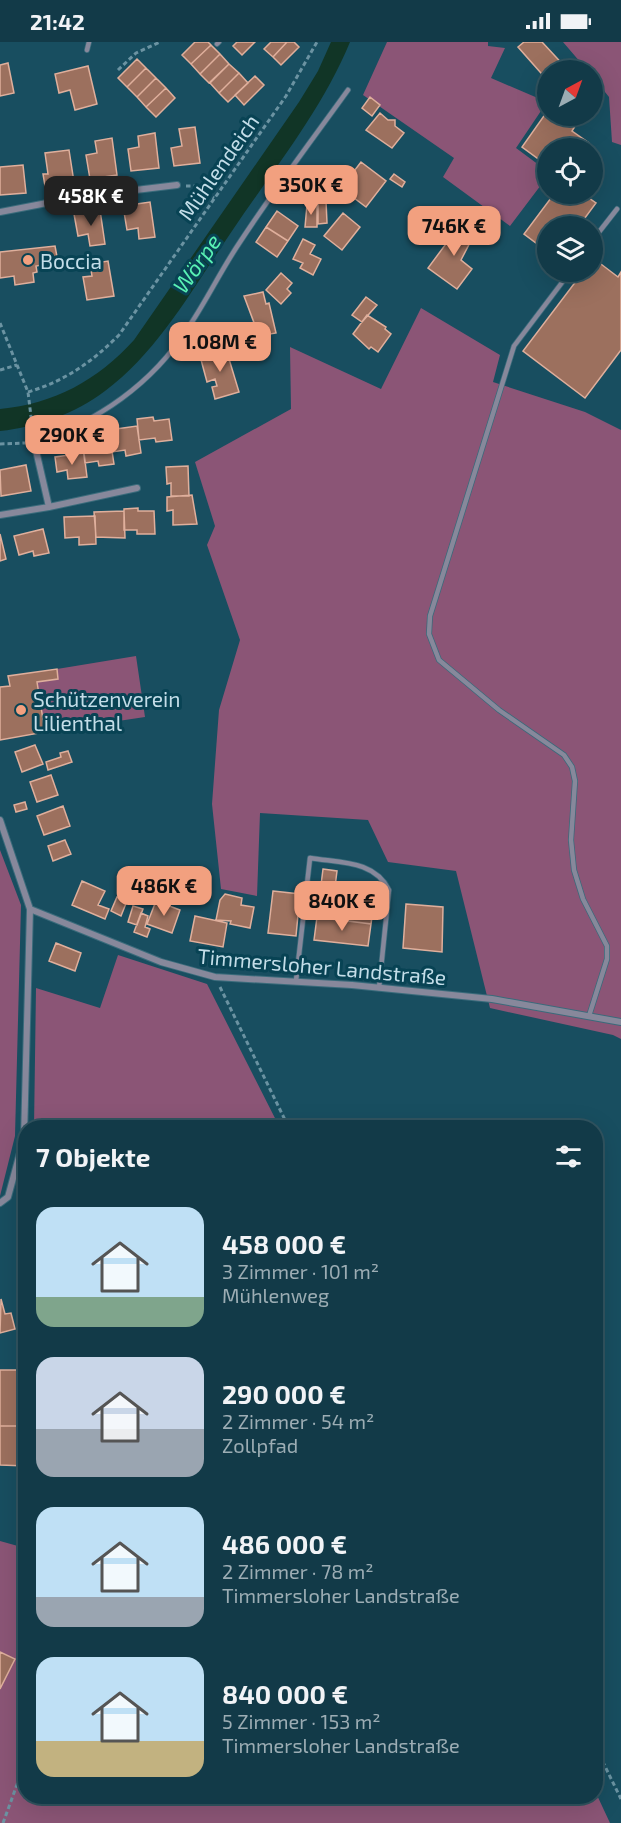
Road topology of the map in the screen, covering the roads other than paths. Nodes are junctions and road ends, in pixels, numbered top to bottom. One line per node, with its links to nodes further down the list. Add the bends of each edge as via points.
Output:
1 (90, 42): 2 (lane)
2 (87, 50)
3 (348, 90): 9 (lane, via 241,241 164,361 135,389 97,414 60,434)
4 (177, 185): 6 (street, via 78,197)
5 (617, 209): 7 (lane)
6 (0, 212)
7 (603, 227)
8 (562, 282): 17 (lane, via 514,346 430,616 429,634 439,660 499,710 564,755 572,767 574,870 583,899 607,946 607,959)
9 (34, 442): 11 (street)
10 (137, 488): 11 (street)
11 (49, 507): 12 (street)
12 (0, 514)
13 (0, 820): 14 (street)
14 (30, 909): 15 (street, Timmersloher Landstraße, via 161,962 214,977); 19 (street)
15 (296, 981): 16 (street, Timmersloher Landstraße); 16 (lane, via 310,858 367,867 382,877 389,890)
16 (379, 988): 17 (street, Timmersloher Landstraße, via 492,999)
17 (589, 1016): 18 (street, Timmersloher Landstraße)
18 (621, 1022)
19 (24, 1120)
20 (18, 1160): 21 (street, via 8,1197)
21 (0, 1203)

